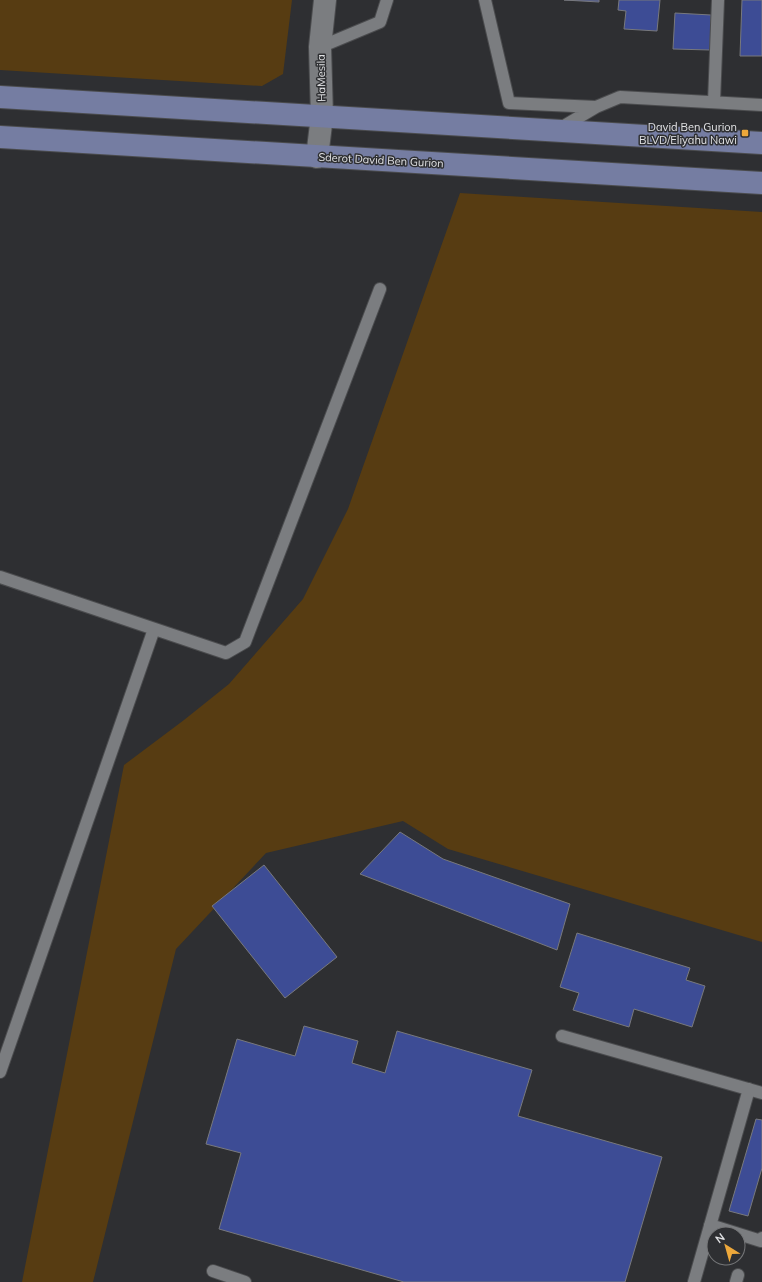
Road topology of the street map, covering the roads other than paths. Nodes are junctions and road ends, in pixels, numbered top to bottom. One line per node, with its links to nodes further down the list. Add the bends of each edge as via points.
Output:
1 (324, 0): 5 (street, HaMesila)
2 (387, 0): 5 (lane, via 380,22)
3 (485, 0): 9 (lane, via 509,103)
4 (718, 0): 7 (lane)
5 (320, 47): 10 (street, HaMesila)
6 (0, 97): 10 (main road)
7 (714, 102): 8 (lane); 9 (lane, via 620,98)
8 (762, 105)
9 (596, 107): 11 (lane)
10 (322, 116): 11 (main road); 14 (street, HaMesila)
11 (557, 131): 13 (main road)
12 (0, 137): 14 (main road, Sderot David Ben Gurion)
13 (762, 143)
14 (317, 156): 15 (main road, Sderot David Ben Gurion)
15 (762, 183)
16 (380, 289): 18 (lane, via 245,642 226,653)
17 (0, 577): 18 (lane)
18 (154, 629): 20 (lane)
19 (562, 1036): 21 (lane)
20 (0, 1072)
21 (749, 1089): 22 (lane); 23 (lane)
22 (762, 1093)
23 (710, 1225): 24 (lane, via 761,1241); 27 (lane)
24 (762, 1238)
25 (213, 1271): 26 (lane)
26 (245, 1282)
27 (694, 1282)

